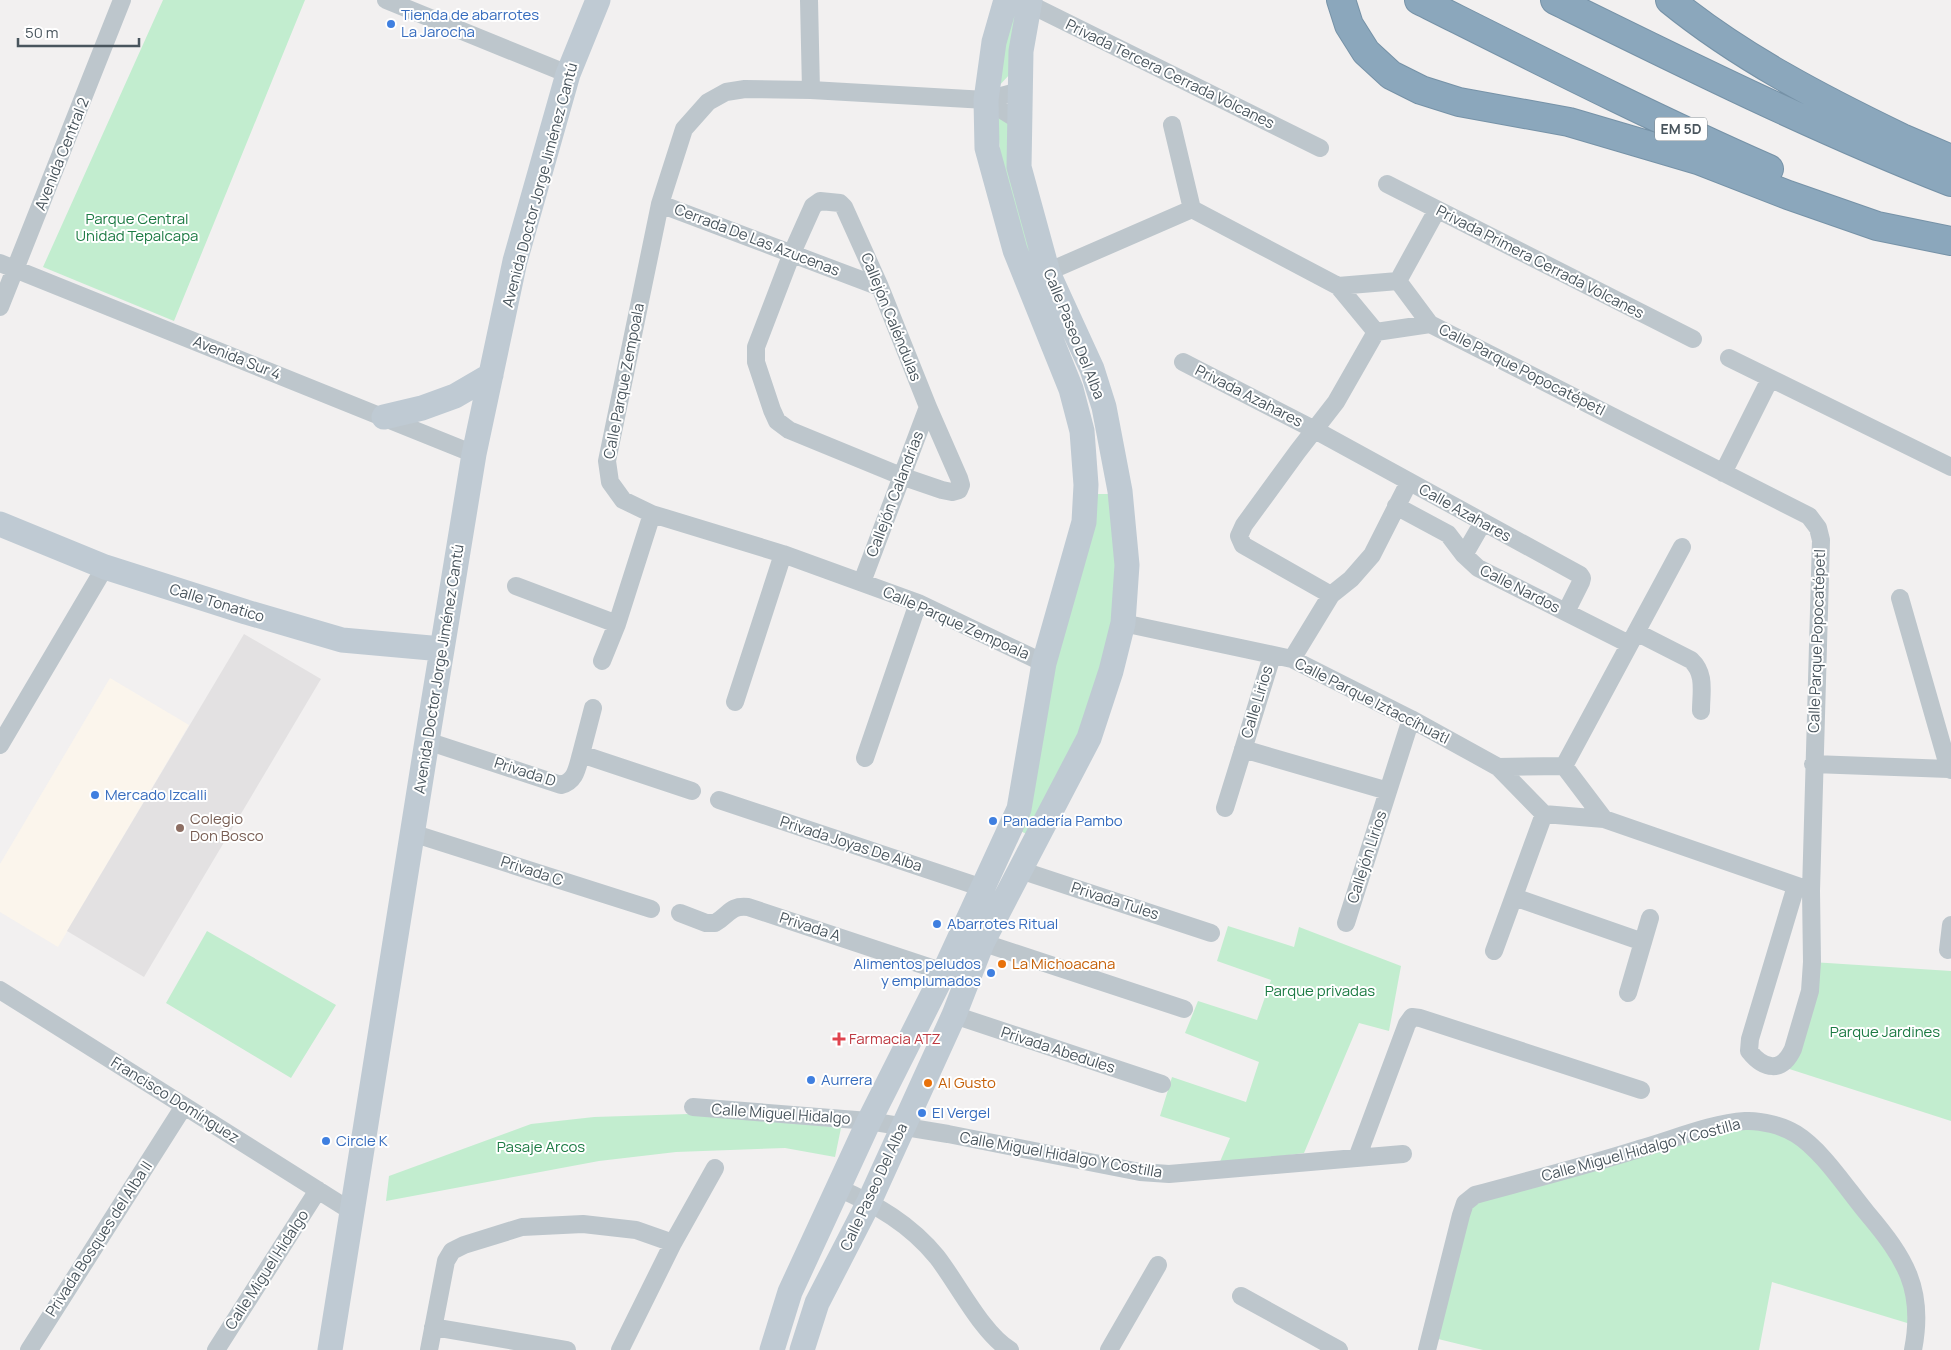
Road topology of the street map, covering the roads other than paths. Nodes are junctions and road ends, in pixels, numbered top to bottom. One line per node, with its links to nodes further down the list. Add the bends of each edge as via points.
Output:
1 (122, 0): 25 (street, Avenida Central 2)
2 (386, 0): 10 (street)
3 (598, 0): 10 (street, Avenida Doctor Jorge Jiménez Cantú)
4 (809, 0): 11 (street)
5 (1341, 0): 23 (highway, via 1349,25 1366,52 1391,75 1421,90 1459,102 1569,122 1698,160 1878,226)
6 (1419, 0): 23 (highway, EM 5D, via 1707,141 1809,186)
7 (1555, 0): 18 (highway, via 1873,151)
8 (1670, 0): 17 (highway, via 1725,41 1802,87)
9 (1021, 1): 12 (street, Calle Paseo Del Alba); 13 (street, Calle Paseo Del Alba, via 994,42); 16 (street, Privada Tercera Cerrada Volcanes)
10 (568, 74): 36 (street, Avenida Doctor Jorge Jiménez Cantú, via 515,261)
11 (810, 90): 13 (street, Calle Parque Zempoala); 20 (street, Calle Parque Zempoala, via 745,89 726,92 708,102 684,129)
12 (1020, 91): 13 (street, Calle Parque Zempoala); 14 (street, Calle Paseo Del Alba)
13 (986, 100): 14 (street, Calle Parque Zempoala); 26 (street, Calle Paseo Del Alba, via 988,148 1015,250)
14 (1020, 121): 26 (street, Calle Paseo Del Alba, via 1019,167)
15 (1172, 124): 21 (street)
16 (1320, 148)
17 (1951, 159)
18 (1951, 182)
19 (1387, 184): 22 (street, Privada Primera Cerrada Volcanes)
20 (660, 204): 24 (street, Cerrada De Las Azucenas); 49 (street, Calle Parque Zempoala, via 607,461 610,482 623,500)
21 (1192, 209): 26 (street); 28 (street)
22 (1437, 210): 27 (street); 33 (street, Privada Primera Cerrada Volcanes)
23 (1951, 240)
24 (792, 253): 29 (street, Cerrada De Las Azucenas); 29 (street, Callejón Caléndulas, via 815,203 840,204); 44 (street, Callejón Caléndulas, via 755,355 777,421 789,430)
25 (8, 266): 30 (street, Avenida Central 2); 39 (street, Avenida Sur 4)
26 (1037, 277): 46 (street, Calle Paseo Del Alba, via 1078,413); 47 (street, Calle Paseo Del Alba, via 1094,378 1104,407)
27 (1398, 281): 28 (street); 31 (street, Calle Parque Popocatépetl)
28 (1338, 286): 32 (street)
29 (880, 288): 38 (street, Callejón Caléndulas)
30 (0, 307)
31 (1430, 324): 32 (street, Calle Parque Popocatépetl); 43 (street, Calle Parque Popocatépetl)
32 (1376, 332): 40 (street, via 1336,402)
33 (1693, 339)
34 (1729, 358): 37 (street)
35 (1183, 362): 40 (street, Privada Azahares)
36 (491, 375): 39 (street, via 455,396); 41 (street, Avenida Doctor Jorge Jiménez Cantú)
37 (1770, 379): 42 (street); 43 (street)
38 (928, 407): 44 (street, Callejón Calandrias); 44 (street, Callejón Caléndulas, via 960,485 952,492)
39 (384, 417): 41 (street, Avenida Sur 4)
40 (1315, 430): 45 (street, Calle Azahares); 58 (street, via 1244,524 1240,536 1243,545)
41 (474, 454): 65 (street, Avenida Doctor Jorge Jiménez Cantú)
42 (1951, 467)
43 (1723, 473): 79 (street, Calle Parque Popocatépetl, via 1809,516 1818,528 1821,540)
44 (902, 476): 56 (street, Callejón Calandrias)
45 (1409, 482): 48 (street); 50 (street, Calle Azahares)
46 (1086, 485): 47 (street, via 1103,479); 69 (street, Calle Paseo Del Alba, via 1084,522)
47 (1120, 491): 62 (street, Calle Paseo Del Alba, via 1127,564)
48 (1396, 506): 54 (street, Calle Nardos, via 1448,534); 58 (street, via 1372,555 1351,579)
49 (652, 514): 53 (street, Calle Parque Zempoala); 63 (street)
50 (1482, 522): 54 (street); 61 (street, Calle Azahares, via 1580,575 1581,582)
51 (0, 525): 55 (street, Calle Tonatico)
52 (1682, 547): 64 (street)
53 (783, 554): 56 (street, Calle Parque Zempoala); 70 (street)
54 (1464, 555): 61 (street, Calle Nardos, via 1478,568)
55 (105, 567): 65 (street, Calle Tonatico, via 342,640); 75 (street)
56 (862, 582): 60 (street, Calle Parque Zempoala)
57 (516, 586): 63 (street)
58 (1331, 595): 67 (street)
59 (1900, 598): 83 (street)
60 (918, 602): 69 (street, Calle Parque Zempoala); 78 (street)
61 (1566, 612): 64 (street, Calle Nardos)
62 (1123, 623): 66 (street, Calle Parque Iztaccíhuatl); 92 (street, Calle Paseo Del Alba, via 1089,738)
63 (617, 624): 68 (street)
64 (1633, 638): 72 (street, Calle Nardos, via 1692,660 1699,667 1702,677); 80 (street)
65 (442, 649): 74 (street, Avenida Doctor Jorge Jiménez Cantú)
66 (1272, 656): 67 (street, Calle Parque Iztaccíhuatl); 76 (street, Calle Lirios)
67 (1292, 659): 73 (street, Calle Parque Iztaccíhuatl)
68 (602, 661)
69 (1044, 663): 93 (street, Calle Paseo Del Alba, via 1019,809)
70 (735, 702)
71 (594, 708): 77 (street)
72 (1701, 711)
73 (1411, 719): 81 (street, Calle Parque Iztaccíhuatl); 85 (street)
74 (426, 741): 77 (street, Privada D, via 561,785 569,783 575,776); 91 (street, Avenida Doctor Jorge Jiménez Cantú)
75 (0, 744)
76 (1243, 749): 85 (street); 88 (street)
77 (582, 754): 84 (street)
78 (865, 758)
79 (1813, 764): 83 (street); 94 (street, Calle Parque Popocatépetl)
80 (1564, 766): 82 (street, Calle Parque Iztaccíhuatl); 90 (street)
81 (1498, 767): 82 (street, Calle Parque Iztaccíhuatl); 86 (street, Calle Parque Iztaccíhuatl)
82 (1542, 767): 86 (street, via 1529,782)
83 (1950, 770)
84 (692, 791)
85 (1388, 791): 99 (street, Callejón Lirios)
86 (1525, 795): 89 (street, Calle Parque Iztaccíhuatl)
87 (719, 800): 93 (street, Privada Joyas De Alba)
88 (1225, 808)
89 (1544, 814): 90 (street); 95 (street)
90 (1604, 819): 94 (street)
91 (412, 833): 96 (street, Privada C); 123 (street, Avenida Doctor Jorge Jiménez Cantú)
92 (1020, 870): 101 (street, Privada Tules); 102 (street, Calle Paseo Del Alba)
93 (983, 888): 102 (street, Calle Paseo Del Alba)
94 (1804, 889): 94 (street, Calle Parque Popocatépetl, via 1812,962 1810,991 1789,1057 1780,1066 1768,1066 1750,1051 1750,1039)
95 (1514, 897): 103 (street); 105 (street)
96 (651, 909)
97 (680, 913): 106 (street, Privada A, via 715,923 738,906 748,907)
98 (1650, 918): 103 (street)
99 (1346, 923)
100 (1951, 924): 104 (street)
101 (1211, 933)
102 (971, 939): 106 (street, Calle Paseo Del Alba); 109 (street); 110 (street, Calle Paseo Del Alba)
103 (1643, 942): 108 (street)
104 (1948, 950)
105 (1494, 951)
106 (944, 972): 115 (street, Calle Paseo Del Alba)
107 (0, 990): 113 (street, Francisco Domínguez)
108 (1628, 993)
109 (1184, 1009)
110 (954, 1015): 111 (street, Privada Abedules); 116 (street, Calle Paseo Del Alba)
111 (1162, 1084)
112 (1641, 1090): 118 (street, via 1412,1017)
113 (184, 1106): 121 (street, Francisco Domínguez); 128 (street, Privada Bosques del Alba II)
114 (693, 1107): 115 (street, Calle Miguel Hidalgo)
115 (870, 1121): 116 (street, Calle Miguel Hidalgo Y Costilla); 120 (street, Calle Paseo Del Alba)
116 (902, 1127): 118 (street, Calle Miguel Hidalgo Y Costilla, via 1140,1172 1169,1174); 122 (street, Calle Paseo Del Alba)
117 (1403, 1154): 118 (street, Calle Miguel Hidalgo Y Costilla)
118 (1357, 1158)
119 (714, 1168): 124 (street)
120 (838, 1188): 122 (street); 134 (street, Calle Paseo Del Alba, via 790,1292)
121 (318, 1190): 123 (street, Francisco Domínguez); 129 (street, Calle Miguel Hidalgo)
122 (869, 1202): 135 (street, Calle Paseo Del Alba, via 817,1303); 136 (street, via 901,1221 936,1256 986,1327)
123 (351, 1211): 130 (street, Avenida Doctor Jorge Jiménez Cantú)
124 (673, 1243): 127 (street, via 636,1230 583,1224 522,1227 464,1245 452,1251 446,1261); 133 (street)
125 (1158, 1265): 137 (street)
126 (1241, 1296): 138 (street)
127 (433, 1327): 131 (street); 132 (street)
128 (29, 1350)
129 (216, 1350)
130 (330, 1350)
131 (429, 1350)
132 (567, 1350)
133 (620, 1350)
134 (772, 1350)
135 (802, 1350)
136 (1010, 1350)
137 (1109, 1350)
138 (1339, 1350)
139 (1427, 1350): 140 (street, Calle Miguel Hidalgo Y Costilla, via 1465,1203 1475,1195 1720,1125 1747,1121 1795,1133 1812,1145 1888,1238 1904,1262 1915,1296 1917,1326)
140 (1913, 1350)

